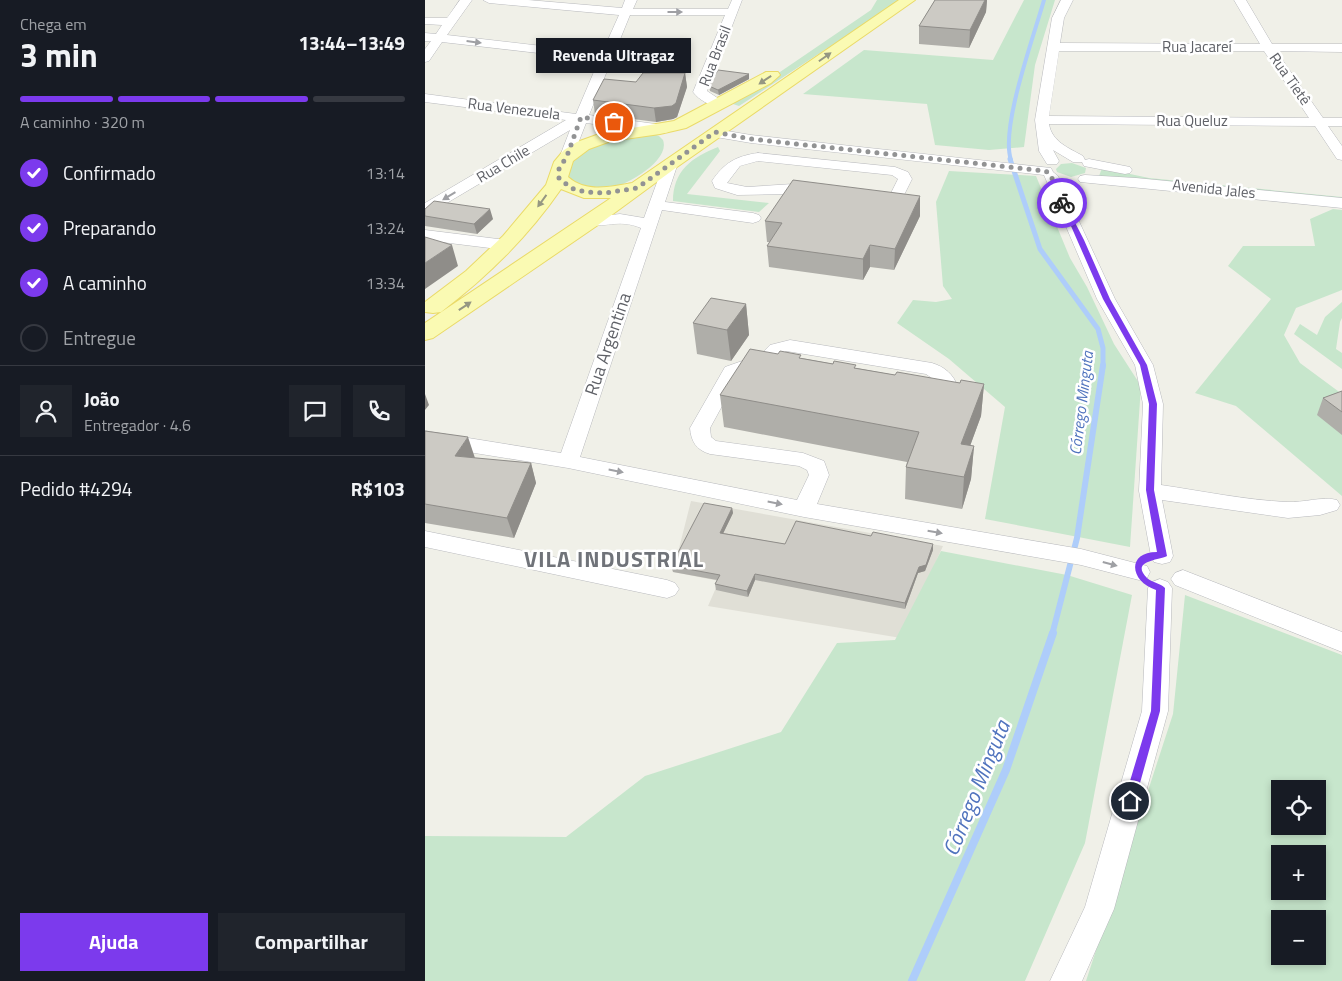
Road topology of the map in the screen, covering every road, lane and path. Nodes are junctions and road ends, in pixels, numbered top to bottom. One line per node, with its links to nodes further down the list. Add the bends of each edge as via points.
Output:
1 (466, 0): 12 (street)
2 (489, 0): 9 (street)
3 (631, 0): 9 (street)
4 (737, 0): 10 (street, Rua Brasil)
5 (908, 0): 29 (main road, one-way to 5)
6 (1067, 0): 15 (street, via 1058,18)
7 (1240, 0): 16 (street, Rua Tietê)
8 (872, 4): 23 (main road, one-way to 23, via 857,18 758,85)
9 (627, 12): 10 (street, one-way to 10); 18 (street)
10 (732, 12): 20 (street, Rua Brasil)
11 (425, 21): 12 (street)
12 (451, 22): 14 (street)
13 (425, 38): 14 (street)
14 (440, 38): 18 (street, one-way to 18); 19 (street)
15 (1053, 47): 16 (street, Rua Jacareí); 30 (street)
16 (1268, 48): 17 (street, Rua Jacareí); 27 (street, Rua Tietê)
17 (1342, 48)
18 (608, 57): 25 (street)
19 (425, 58)
20 (700, 92): 23 (street, Rua Brasil); 26 (street)
21 (425, 98): 22 (street, Rua Venezuela)
22 (442, 100): 24 (street); 25 (street, Rua Venezuela)
23 (719, 102): 26 (main road); 29 (main road, via 731,108)
24 (425, 109)
25 (581, 117): 31 (street, Rua Venezuela); 33 (street); 47 (street, Rua Chile, one-way to 47)
26 (691, 119): 31 (main road)
27 (1319, 122): 28 (street, Rua Queluz); 30 (street, Rua Queluz); 34 (street, Rua Tietê)
28 (1342, 122)
29 (728, 124): 32 (street, via 751,139); 36 (main road); 37 (street, via 779,134)
30 (1043, 126): 35 (street, via 1054,146); 39 (street)
31 (663, 128): 33 (main road, via 611,135 590,142); 36 (main road, via 674,140 675,152)
32 (856, 150): 37 (street); 38 (street)
33 (567, 156): 40 (main road, via 562,162)
34 (1342, 156)
35 (1083, 161): 39 (street, via 1067,158); 41 (street, via 1093,167 1094,174); 43 (street, Avenida Jales, via 1137,172)
36 (671, 163): 42 (main road); 45 (street, Rua Argentina)
37 (1009, 163): 39 (street)
38 (847, 165): 38 (street, via 758,157 735,162 719,181 724,188 752,191 790,189 882,200 897,196 905,179 895,171)
39 (1050, 167): 41 (street, Avenida Jales, via 1062,180); 46 (street)
40 (559, 178): 42 (main road, via 571,188 585,192 605,193); 52 (main road, one-way to 52)
41 (1081, 180): 44 (street, Avenida Jales, via 1136,182); 46 (street, via 1070,186)
42 (637, 188): 49 (main road)
43 (1342, 193)
44 (1342, 203)
45 (657, 205): 48 (street); 50 (street, Rua Argentina)
46 (1064, 208): 58 (street, via 1106,299 1144,365 1153,404)
47 (425, 210)
48 (753, 218)
49 (591, 221): 50 (street, via 623,218); 54 (main road, one-way to 49)
50 (649, 226): 57 (street, Rua Argentina)
51 (425, 235): 52 (street)
52 (506, 244): 53 (main road, via 459,289)
53 (425, 312)
54 (425, 333)
55 (908, 391): 60 (street, via 928,394 948,387 945,378 932,369 789,345 773,350 771,367 742,367 732,371 700,428 701,439 710,447 803,460 817,466 819,474)
56 (425, 438): 57 (street)
57 (568, 462): 60 (street, one-way to 60)
58 (1150, 490): 59 (street, via 1288,510); 62 (street)
59 (1329, 505)
60 (804, 509): 63 (street, one-way to 63, via 1072,555)
61 (425, 539): 65 (street)
62 (1162, 556): 63 (street, via 1144,559 1139,564); 64 (street, via 1180,564 1184,572)
63 (1139, 572): 64 (street, via 1150,585)
64 (1172, 583): 66 (street); 67 (street, via 1155,711 1099,909)
65 (667, 589)
66 (1342, 642)
67 (1067, 981)

